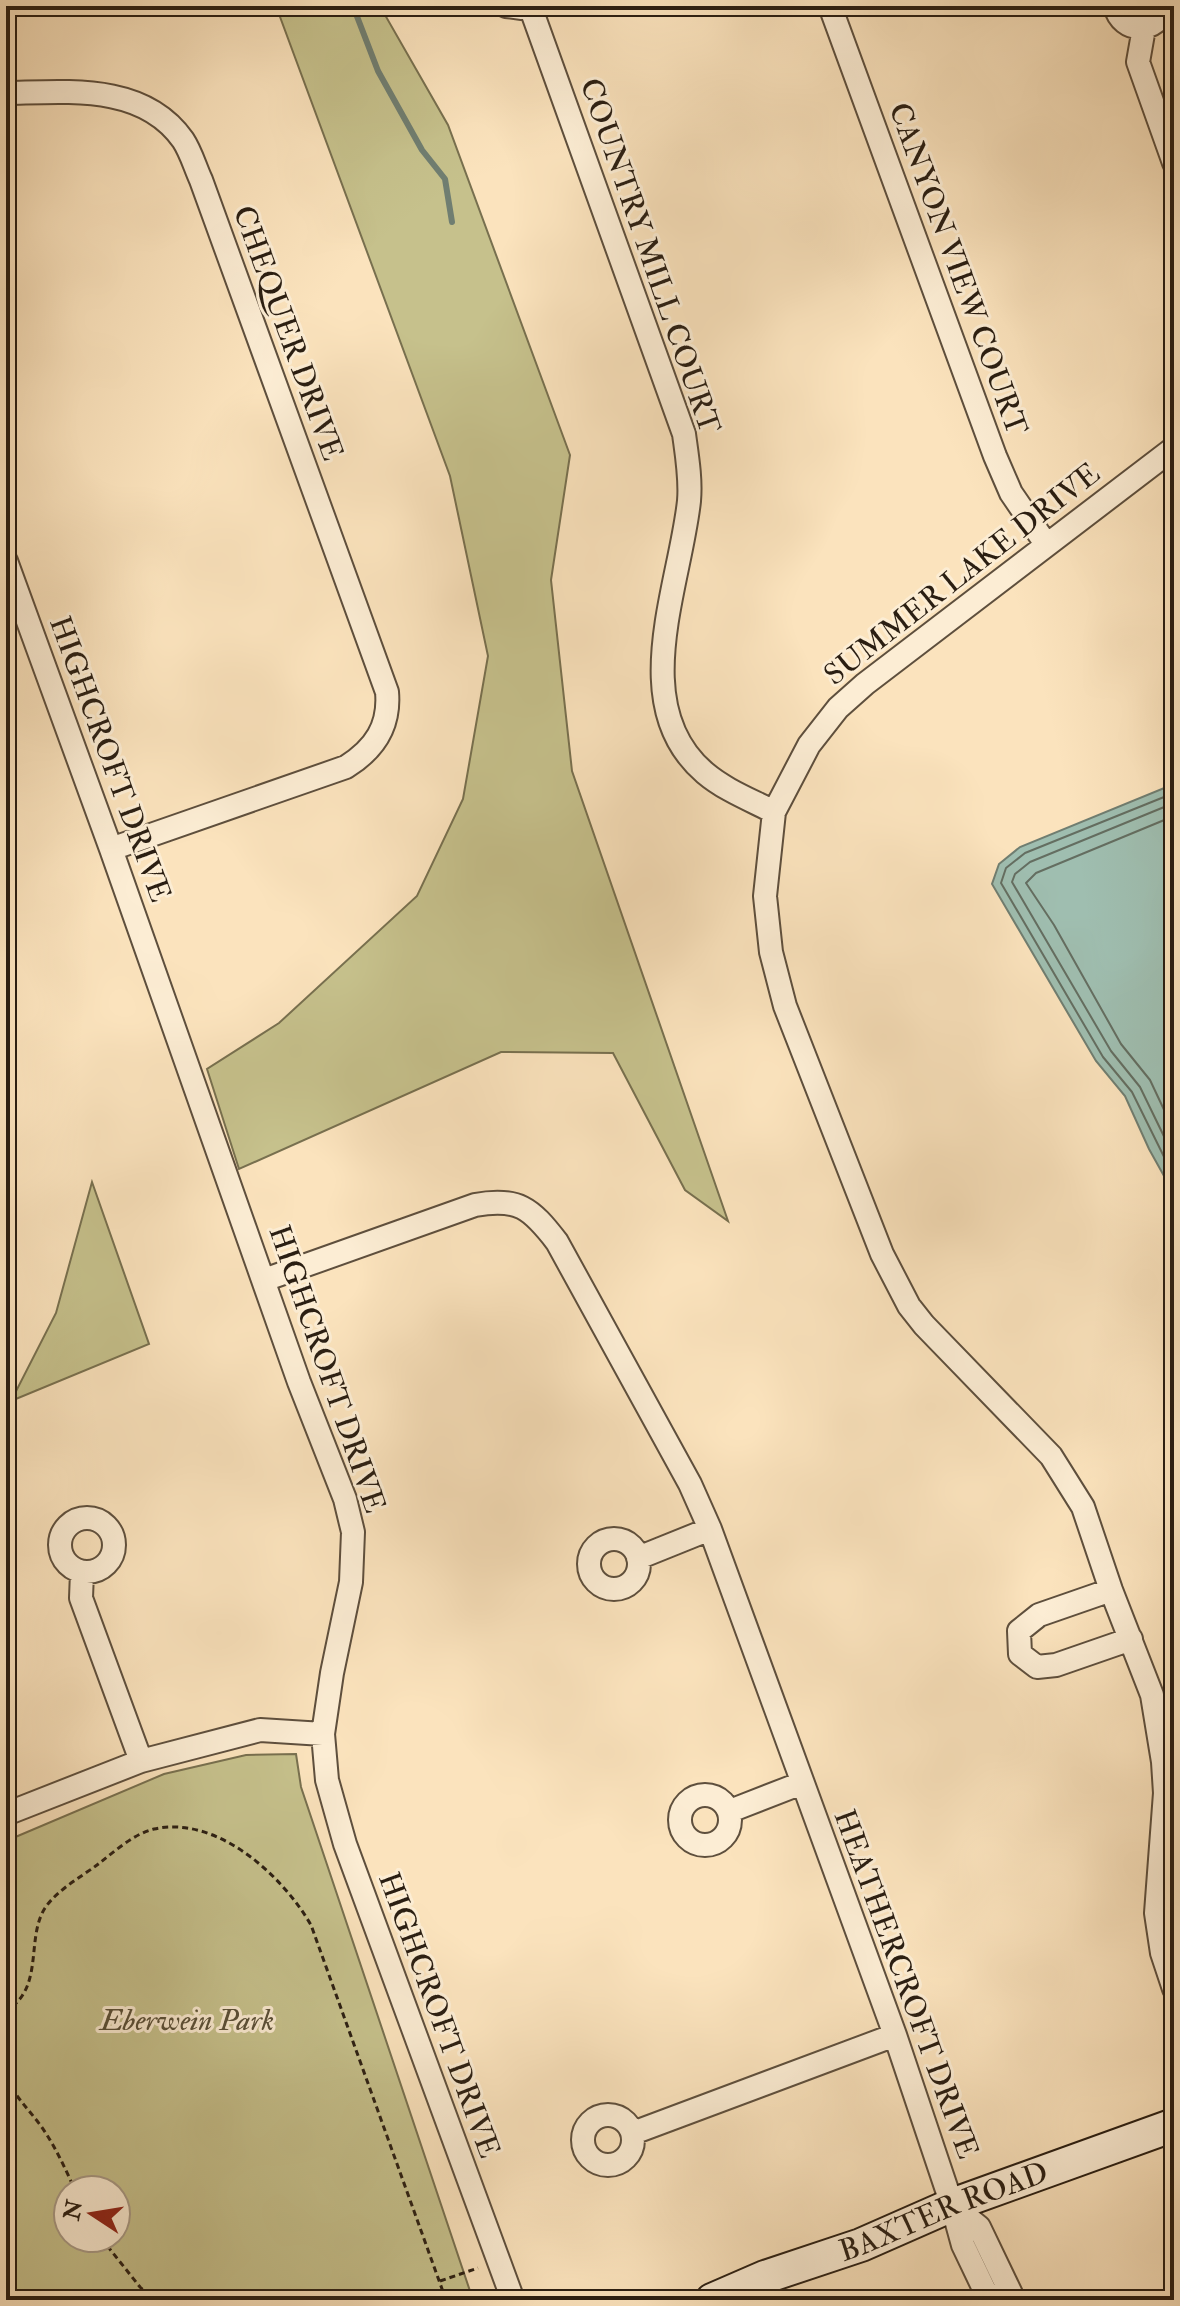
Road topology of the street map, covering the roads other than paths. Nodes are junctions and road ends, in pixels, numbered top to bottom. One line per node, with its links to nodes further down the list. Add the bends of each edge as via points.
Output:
1 (506, 6): 2 (street, COUNTRY MILL COURT)
2 (529, 6): 12 (street, COUNTRY MILL COURT, via 684,434 688,502 662,660 663,698 671,726 703,772)
3 (830, 6): 10 (street, CANYON VIEW COURT, via 995,456 1011,493)
4 (1115, 6): 6 (street, via 1126,24)
5 (1166, 6): 6 (street, via 1158,21)
6 (1144, 28): 8 (street, via 1138,62)
7 (6, 93): 13 (street, CHEQUER DRIVE, via 120,96 165,120 184,141 387,692 383,729 363,757 346,767)
8 (1174, 163)
9 (1174, 448): 10 (street, SUMMER LAKE DRIVE)
10 (1046, 544): 12 (street, SUMMER LAKE DRIVE, via 838,708 809,745)
11 (6, 561): 13 (street, HIGHCROFT DRIVE)
12 (774, 812): 18 (street, SUMMER LAKE DRIVE, via 765,896 771,952 785,1006 882,1254 924,1325 1051,1456 1083,1507)
13 (111, 849): 14 (street, HIGHCROFT DRIVE)
14 (264, 1280): 15 (street, HEATHERCROFT DRIVE, via 475,1205 522,1205 557,1242); 20 (street, HIGHCROFT DRIVE, via 353,1532 351,1582)
15 (710, 1529): 16 (street); 22 (street, HEATHERCROFT DRIVE)
16 (638, 1558)
17 (82, 1572): 21 (street, via 81,1598)
18 (1111, 1590): 19 (street, SUMMER LAKE DRIVE); 19 (street, via 1039,1615 1019,1631 1020,1654 1037,1667 1056,1665)
19 (1131, 1639): 25 (street, SUMMER LAKE DRIVE, via 1152,1695 1163,1762 1156,1913)
20 (323, 1734): 21 (street, via 260,1730); 30 (street, HIGHCROFT DRIVE, via 327,1780 345,1844)
21 (141, 1761): 24 (street)
22 (802, 1783): 23 (street, HEATHERCROFT DRIVE); 26 (street, HEATHERCROFT DRIVE)
23 (730, 1811)
24 (6, 1814)
25 (1174, 1989)
26 (895, 2035): 28 (street); 29 (street, HEATHERCROFT DRIVE)
27 (1174, 2125): 29 (main road, BAXTER ROAD)
28 (633, 2133)
29 (952, 2205): 31 (main road, BAXTER ROAD); 32 (street, HEATHERCROFT DRIVE, via 973,2268); 33 (street, HEATHERCROFT DRIVE, via 979,2227)
30 (513, 2300)
31 (712, 2300)
32 (996, 2300)
33 (1014, 2300)

